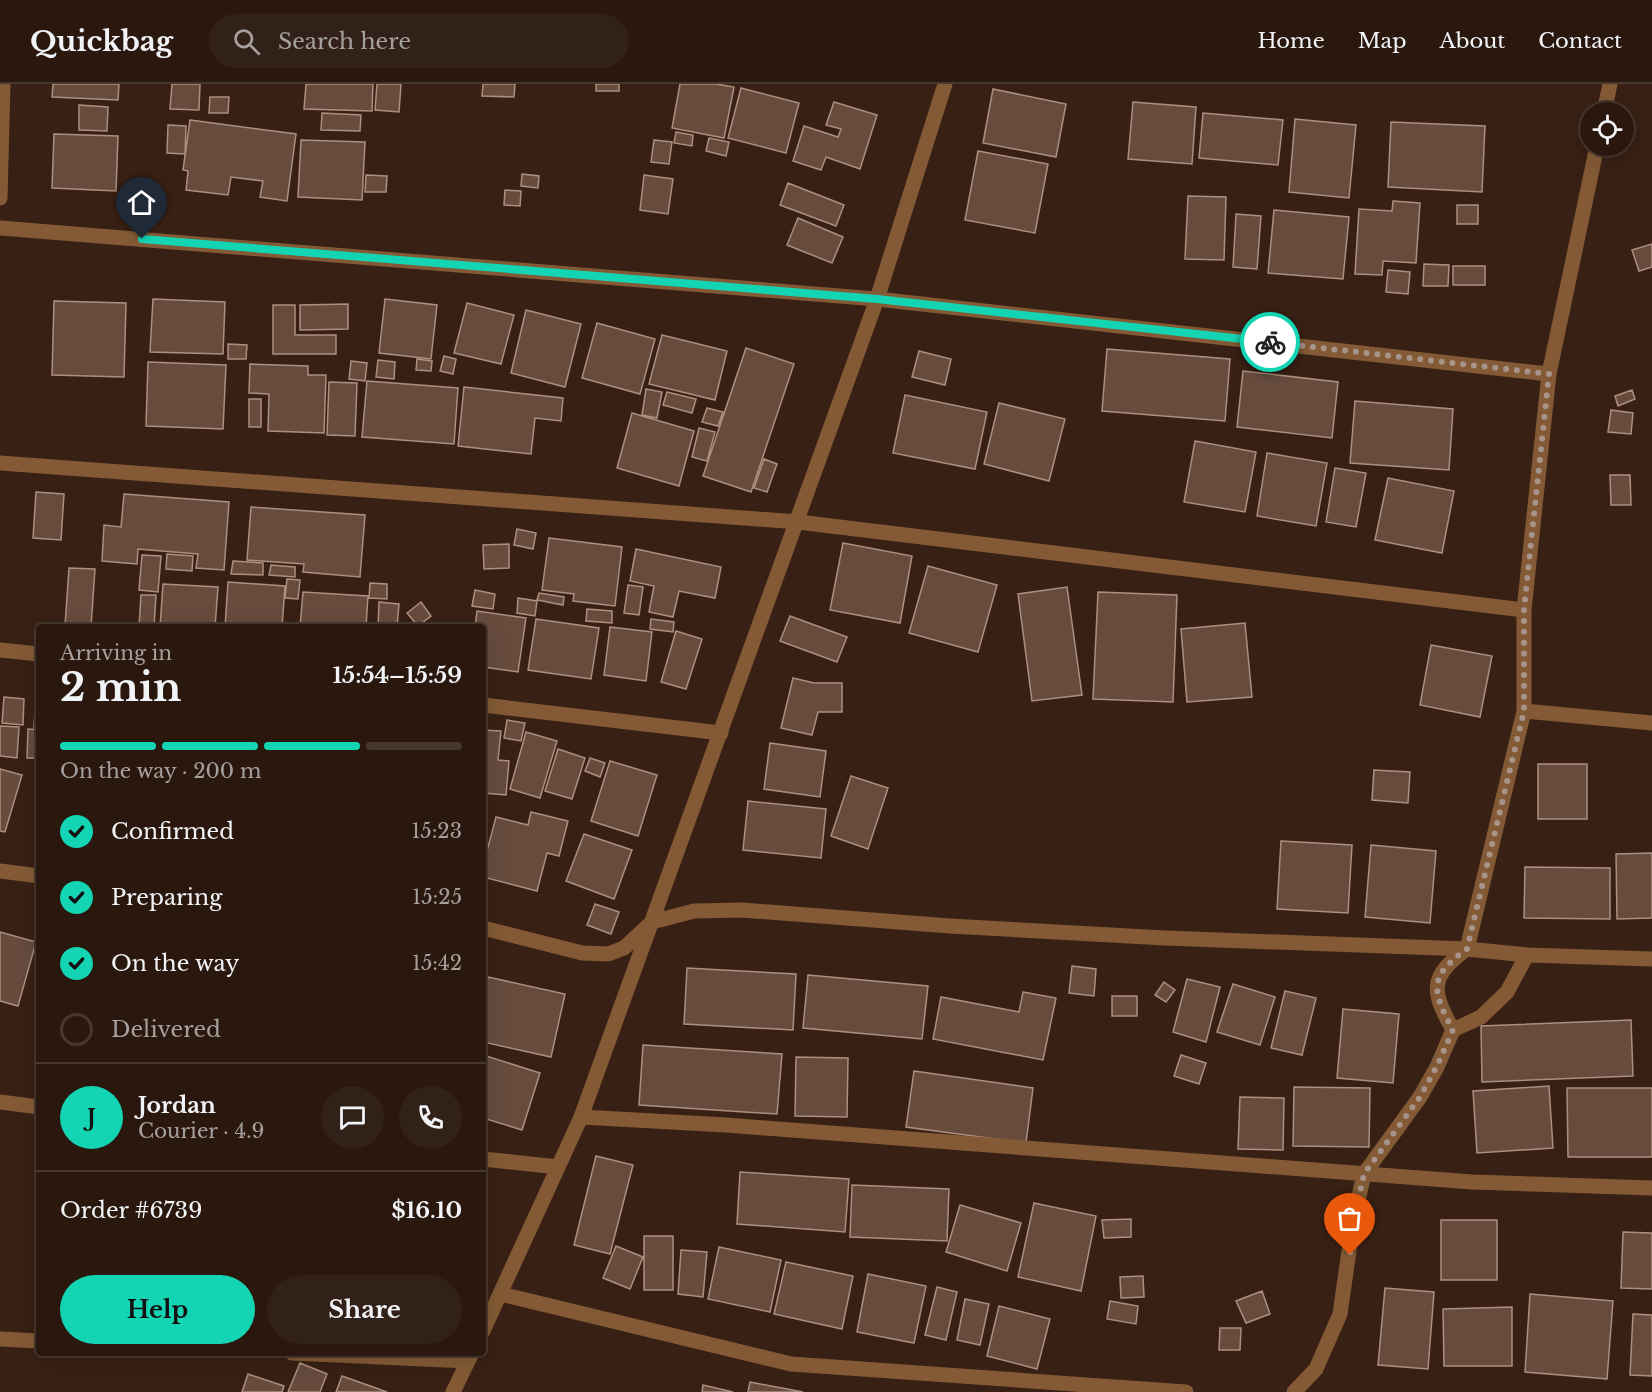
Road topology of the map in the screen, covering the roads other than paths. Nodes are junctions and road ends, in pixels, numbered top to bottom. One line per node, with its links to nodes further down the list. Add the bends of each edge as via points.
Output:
1 (3, 84): 6 (street)
2 (945, 84): 8 (street)
3 (1610, 84): 4 (street)
4 (1606, 102)
5 (1595, 156): 9 (street)
6 (0, 198)
7 (0, 228): 8 (street)
8 (877, 299): 9 (street); 11 (street)
9 (1549, 374): 12 (street)
10 (0, 463): 11 (street)
11 (798, 522): 12 (street); 18 (street)
12 (1524, 609): 16 (street)
13 (0, 650): 14 (street)
14 (36, 654)
15 (486, 705): 18 (street)
16 (1524, 711): 17 (street); 23 (street)
17 (1652, 723)
18 (721, 733): 21 (street)
19 (0, 871): 20 (street)
20 (36, 876)
21 (652, 922): 22 (street, via 624,948 608,954 582,953); 23 (street, via 694,911 742,910 950,926); 29 (street)
22 (486, 929)
23 (1467, 949): 24 (street); 26 (street, via 1448,963 1438,978 1437,993)
24 (1527, 955): 25 (street); 26 (street, via 1507,992 1480,1017)
25 (1652, 960)
26 (1453, 1030): 32 (street, via 1420,1097)
27 (0, 1102): 28 (street)
28 (36, 1107)
29 (580, 1117): 31 (street); 32 (street)
30 (486, 1159): 31 (street)
31 (558, 1167): 34 (street)
32 (1364, 1174): 33 (street); 42 (street, via 1340,1314 1316,1369)
33 (1652, 1188)
34 (501, 1294): 35 (street); 41 (street, via 791,1364)
35 (486, 1324)
36 (0, 1339): 37 (street)
37 (36, 1341)
38 (426, 1356): 39 (street)
39 (470, 1357): 40 (street)
40 (453, 1392)
41 (1186, 1392)
42 (1294, 1392)

